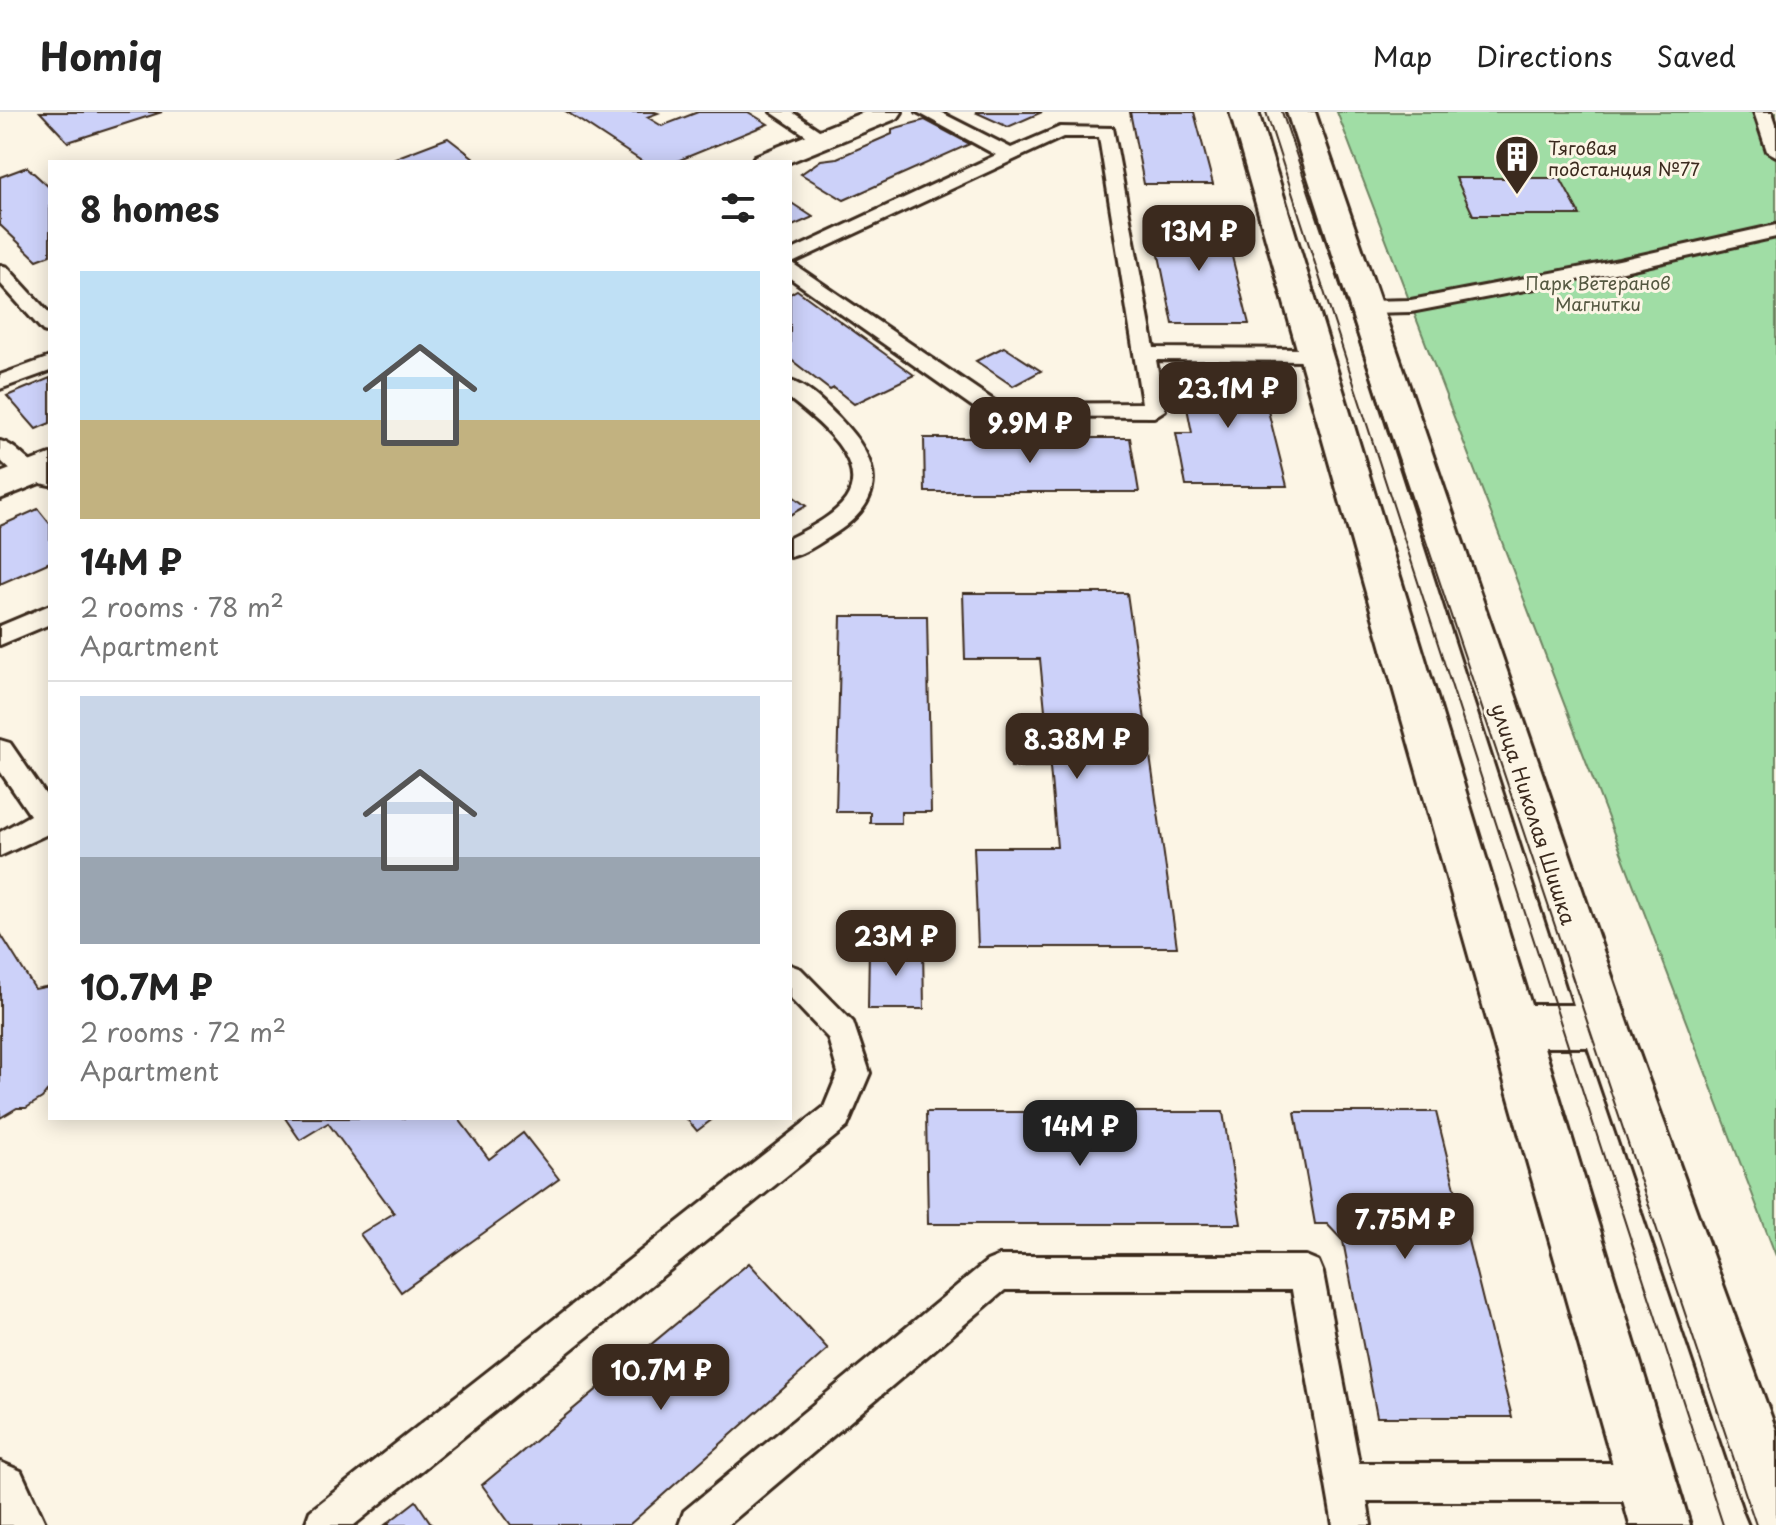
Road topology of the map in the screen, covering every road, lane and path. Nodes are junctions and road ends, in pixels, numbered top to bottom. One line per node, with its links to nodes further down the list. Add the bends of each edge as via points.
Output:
1 (780, 112): 7 (lane)
2 (888, 112): 7 (main road)
3 (926, 112): 9 (lane)
4 (1244, 112): 18 (main road, улица Николая Шишка)
5 (1301, 112): 15 (main road, улица Николая Шишка)
6 (1763, 112): 8 (lane)
7 (822, 138): 10 (main road)
8 (1776, 151)
9 (1011, 155): 12 (lane); 17 (lane, via 1060,132 1107,132)
10 (770, 160)
11 (1776, 231): 15 (lane, via 1411,306)
12 (792, 257)
13 (792, 270): 17 (lane, via 994,411 1154,410)
14 (0, 271): 16 (lane)
15 (1367, 307): 24 (main road, улица Николая Шишка)
16 (48, 325)
17 (1144, 354): 18 (lane)
18 (1315, 355): 24 (main road, улица Николая Шишка)
19 (48, 364): 20 (lane)
20 (0, 383)
21 (792, 390): 25 (lane, via 831,419 863,468 862,491 850,508)
22 (0, 448): 23 (lane)
23 (32, 476)
24 (1407, 541): 33 (main road, улица Николая Шишка); 34 (main road, улица Николая Шишка)
25 (792, 548)
26 (48, 615): 27 (lane)
27 (0, 636)
28 (0, 750): 29 (lane)
29 (48, 820)
30 (48, 821): 31 (lane)
31 (0, 845)
32 (792, 980): 40 (lane, via 842,1031 854,1073 836,1117)
33 (1513, 1026): 34 (main road); 36 (main road, улица Николая Шишка)
34 (1605, 1026): 38 (main road, улица Николая Шишка)
35 (1344, 1482): 36 (lane); 41 (lane, via 1306,1273 999,1273); 42 (lane)
36 (1646, 1482): 43 (main road, улица Николая Шишка)
37 (0, 1492): 39 (main road)
38 (1776, 1513)
39 (16, 1525)
40 (324, 1525)
41 (698, 1525)
42 (1352, 1525)
43 (1660, 1525)

